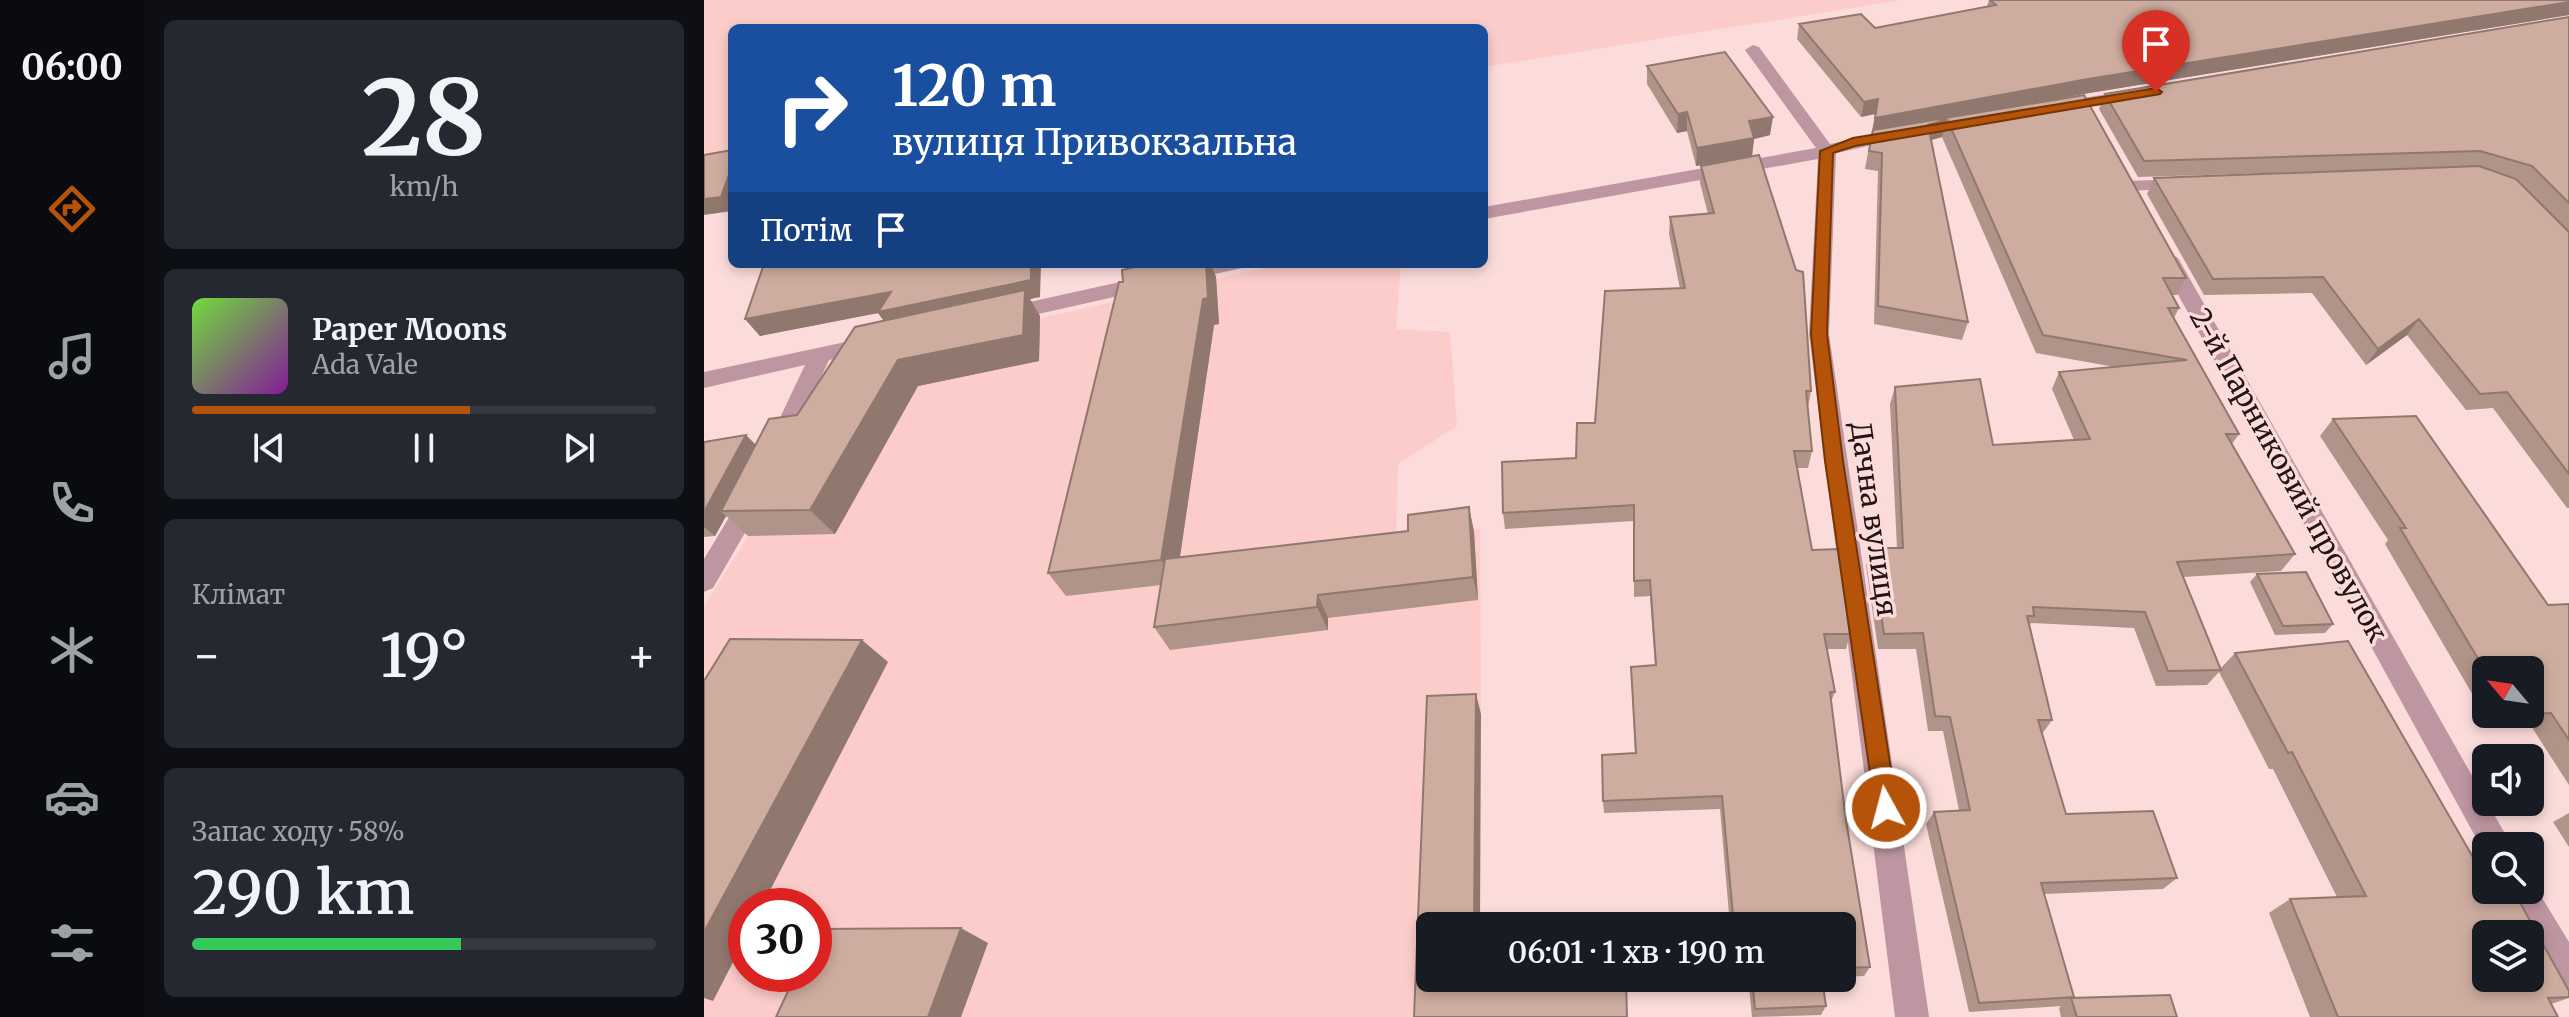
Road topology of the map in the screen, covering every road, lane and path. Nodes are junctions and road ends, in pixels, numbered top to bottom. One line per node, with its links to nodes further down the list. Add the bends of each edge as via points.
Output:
1 (1753, 50): 7 (street)
2 (2156, 92): 3 (street)
3 (2083, 102): 4 (street); 6 (street)
4 (2037, 110)
5 (1930, 129): 7 (street)
6 (2098, 130)
7 (1827, 151): 9 (street); 21 (street, Дачна вулиця, via 1819,334)
8 (2206, 183): 10 (street, via 2125,179)
9 (1488, 212)
10 (2143, 213)
11 (2158, 240): 18 (street, 2-й Парниковий провулок)
12 (1217, 268): 13 (street)
13 (990, 318)
14 (882, 341): 15 (street)
15 (821, 355): 16 (street); 17 (street, via 743,519)
16 (704, 380)
17 (704, 581)
18 (2489, 832)
19 (2530, 904): 20 (street)
20 (2569, 973)
21 (1912, 1017)

